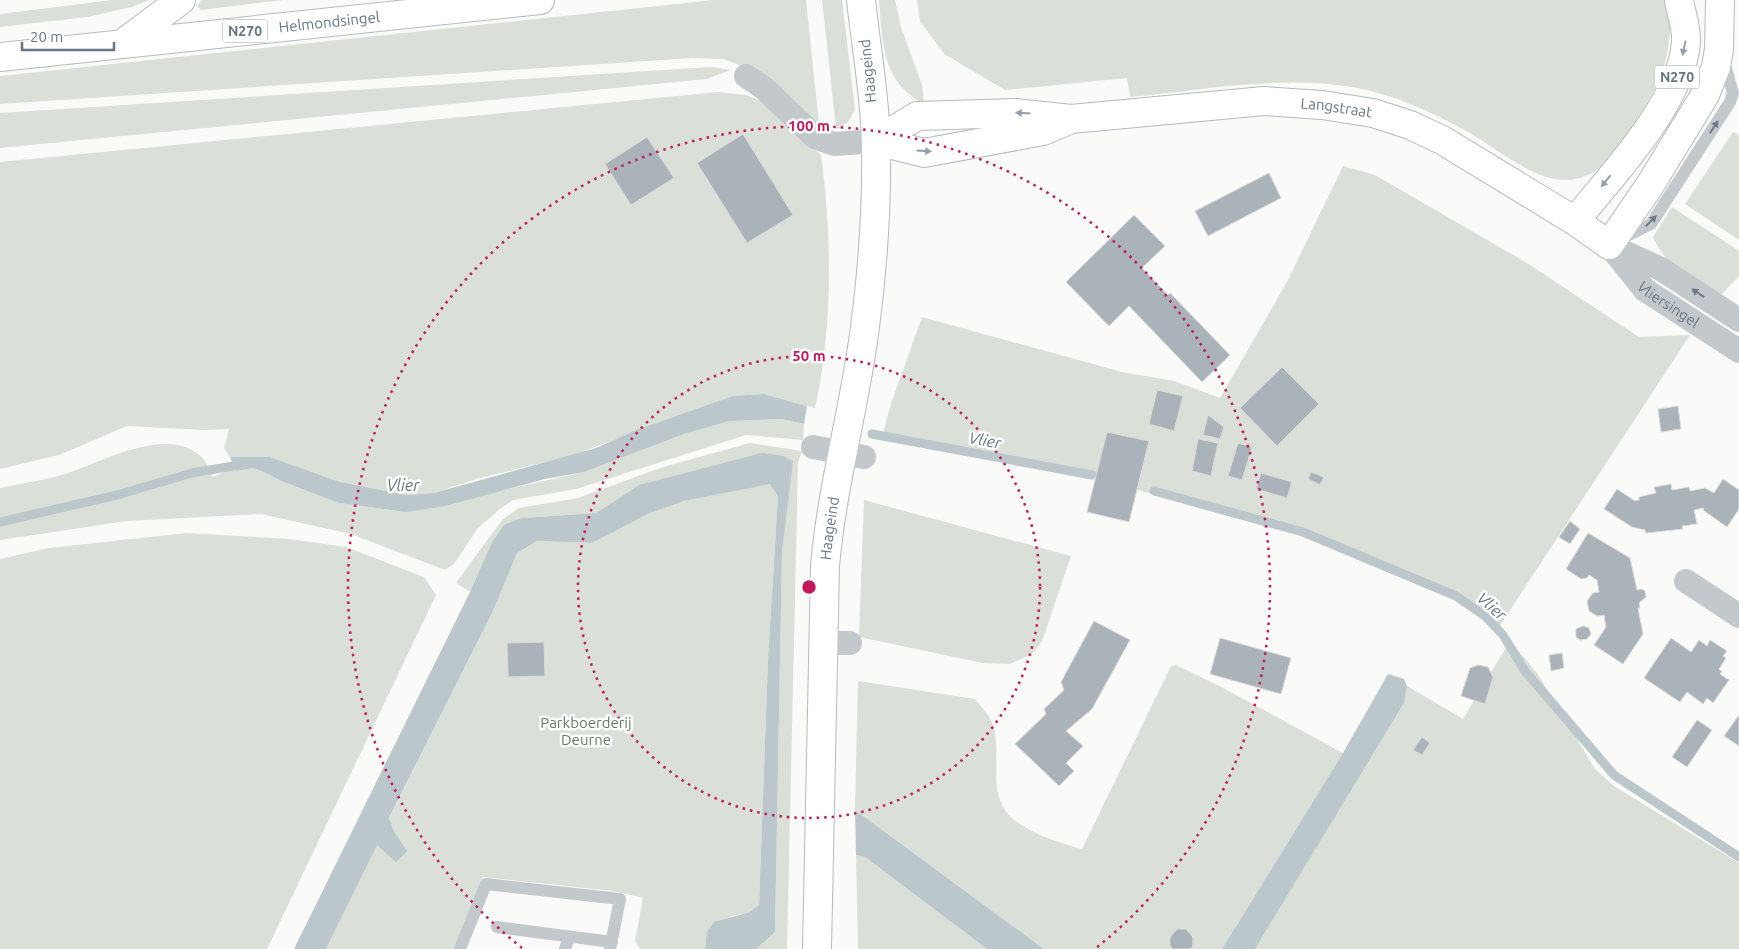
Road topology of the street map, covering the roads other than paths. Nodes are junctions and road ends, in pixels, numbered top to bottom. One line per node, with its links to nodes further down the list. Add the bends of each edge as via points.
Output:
1 (181, 0): 8 (main road, N270)
2 (344, 0): 7 (main road)
3 (540, 0): 7 (main road, Helmondsingel / N270)
4 (861, 0): 12 (main road, Haageind)
5 (1680, 0): 13 (main road, N270, one-way to 13, via 1686,41 1675,83 1638,144)
6 (1720, 0): 14 (main road, N270, one-way to 6, via 1705,95 1719,49)
7 (369, 18): 8 (main road, Helmondsingel / N270)
8 (121, 44): 9 (main road, Helmondsingel / N270)
9 (0, 58)
10 (746, 76): 12 (street, via 764,88 815,137 834,144)
11 (1071, 119): 12 (main road, Langstraat, one-way to 11, via 924,153 1043,131); 12 (main road, Langstraat, one-way to 12, via 1015,112 917,116); 13 (main road, Langstraat, via 1264,101 1373,112 1442,140)
12 (876, 141): 18 (main road, Haageind, via 875,216)
13 (1575, 221): 14 (main road, Vliersingel)
14 (1609, 245): 15 (street, Vliersingel, one-way to 14, via 1661,268); 16 (street, Vliersingel, via 1645,290)
15 (1739, 320)
16 (1739, 351)
17 (813, 446): 18 (street)
18 (854, 455): 25 (main road, Haageind, via 829,518 825,566 837,643)
19 (1686, 582): 20 (street)
20 (1739, 616)
21 (497, 927): 22 (lane)
22 (567, 943): 23 (lane)
23 (611, 946): 24 (lane, via 620,898 486,884)
24 (460, 949)
25 (817, 949)

